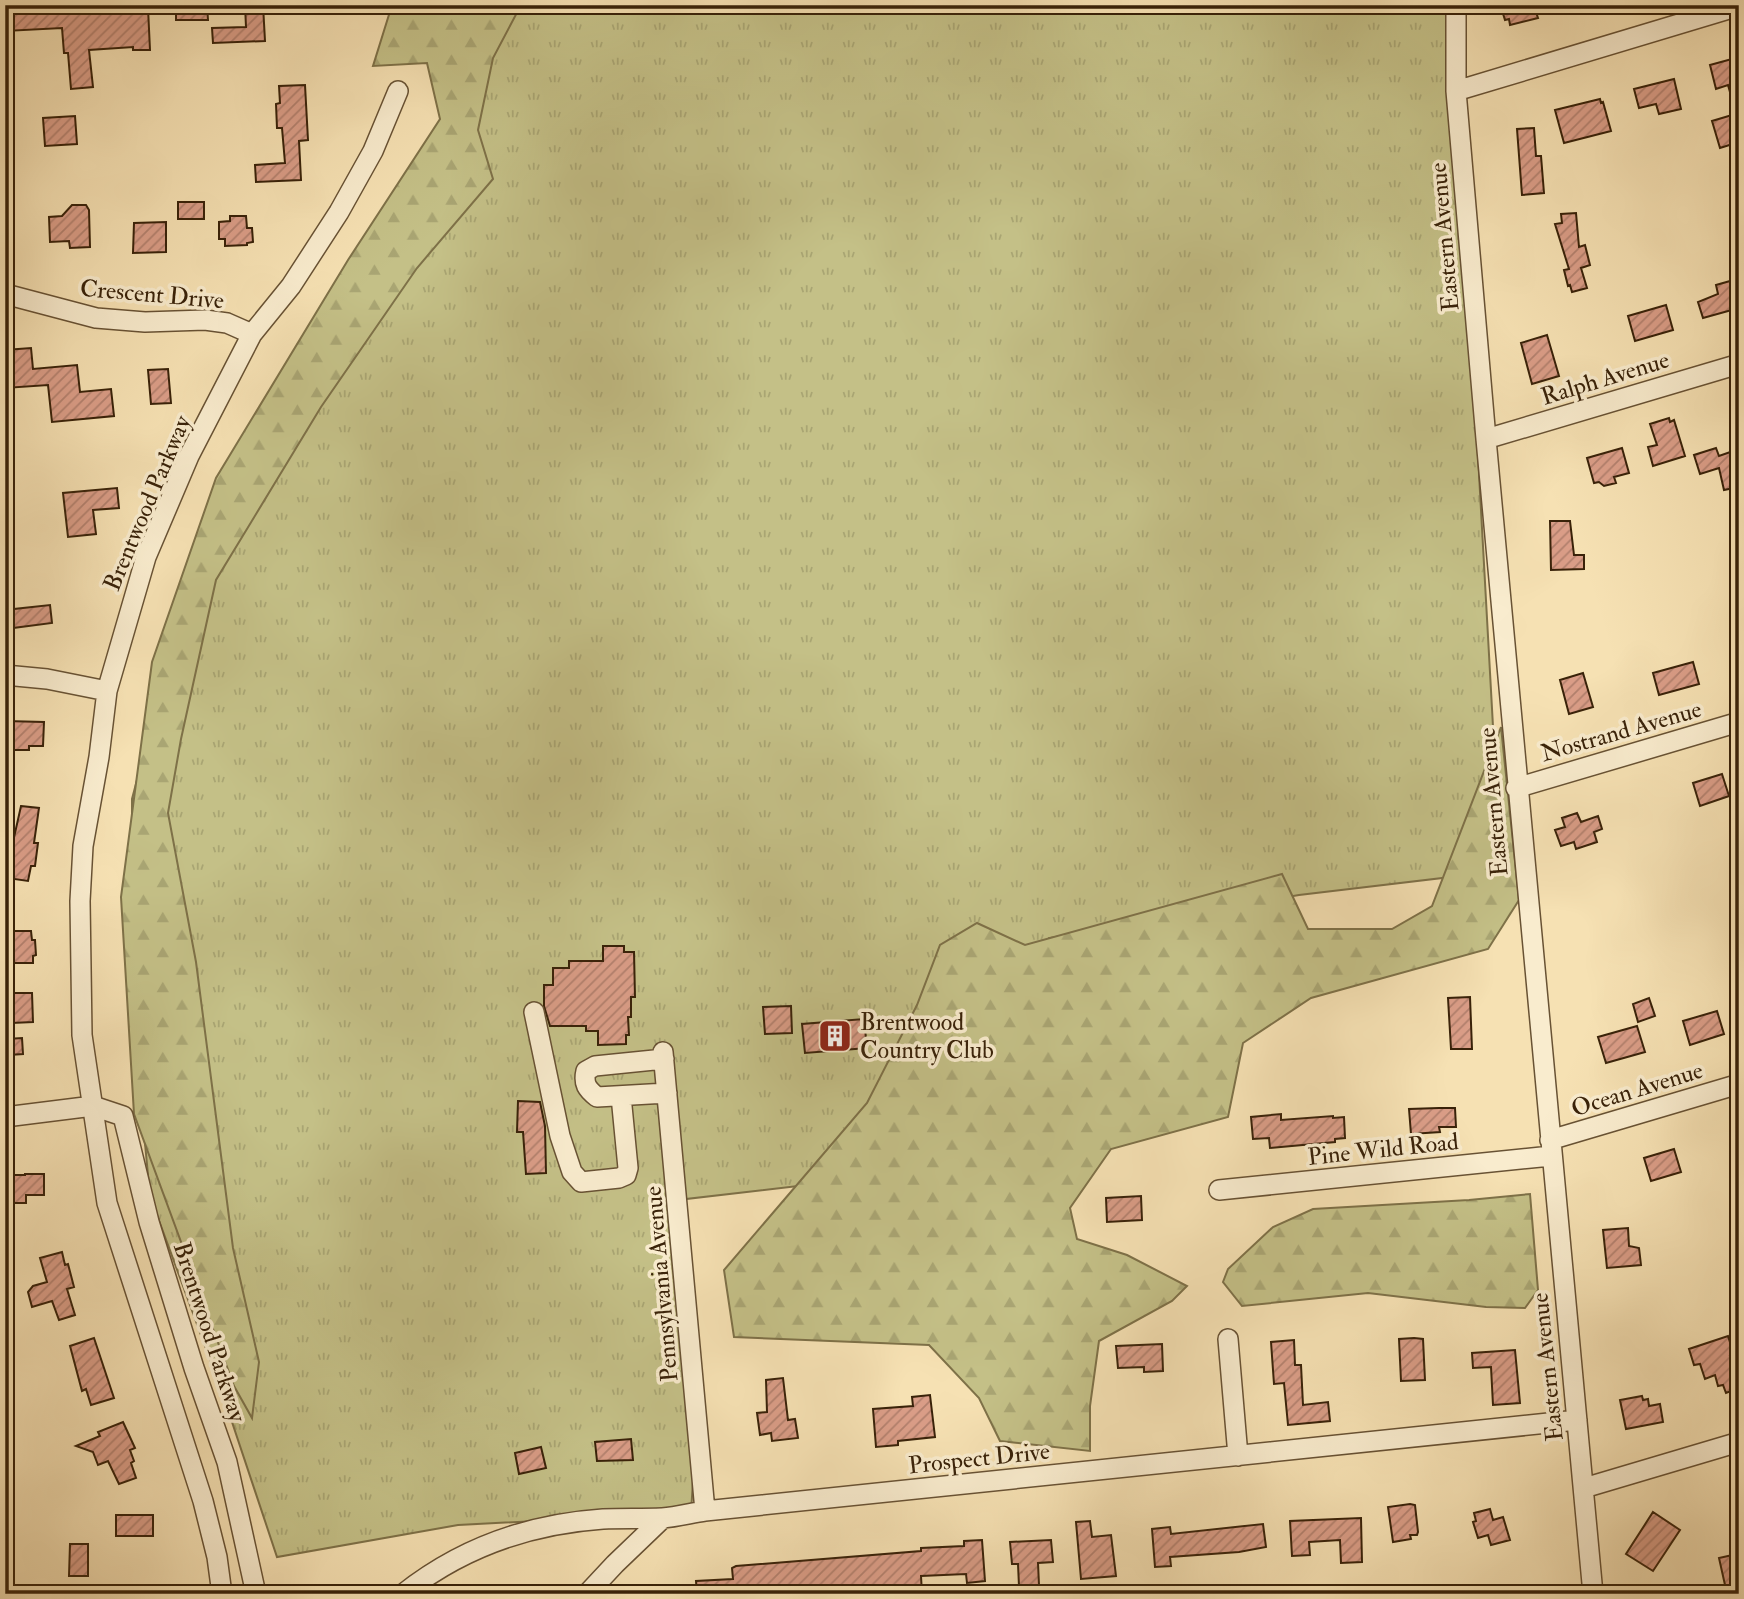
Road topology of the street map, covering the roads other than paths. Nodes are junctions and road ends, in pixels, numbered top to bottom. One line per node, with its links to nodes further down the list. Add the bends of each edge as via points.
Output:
1 (1456, 5): 4 (street, Eastern Avenue)
2 (1739, 6): 4 (street)
3 (398, 91): 6 (street, Brentwood Parkway, via 373,151 339,212 291,286)
4 (1456, 91): 8 (street, Eastern Avenue)
5 (5, 294): 6 (street, Crescent Drive, via 96,318 205,320)
6 (252, 334): 10 (street, Brentwood Parkway, via 146,556)
7 (1739, 364): 8 (street, Ralph Avenue)
8 (1486, 439): 12 (street, Eastern Avenue)
9 (5, 675): 10 (street)
10 (107, 691): 17 (street, Brentwood Parkway, via 83,846 80,901 82,1035)
11 (1739, 722): 12 (street, Nostrand Avenue)
12 (1516, 788): 19 (street, Eastern Avenue)
13 (534, 1012): 16 (street, via 560,1136 572,1172 581,1182 626,1175)
14 (1739, 1084): 19 (street, Ocean Avenue)
15 (667, 1093): 16 (street); 16 (street, Pennsylvania Avenue, via 663,1056 586,1071 588,1090 597,1097); 28 (street, Pennsylvania Avenue)
16 (621, 1096)
17 (93, 1106): 18 (street); 22 (street, Brentwood Parkway, via 123,1116 149,1222); 23 (street, Brentwood Parkway, via 107,1203)
18 (5, 1117)
19 (1551, 1148): 20 (street, Pine Wild Road); 24 (street, Eastern Avenue)
20 (1219, 1190)
21 (1228, 1339): 26 (street)
22 (194, 1368): 23 (street); 31 (street, Brentwood Parkway, via 228,1462)
23 (164, 1380): 30 (street, Brentwood Parkway, via 203,1501)
24 (1577, 1420): 26 (street, Prospect Drive); 27 (street, Eastern Avenue)
25 (1739, 1442): 27 (street)
26 (1238, 1456): 28 (street, Prospect Drive)
27 (1584, 1488): 34 (street, Eastern Avenue)
28 (705, 1511): 29 (street, Prospect Drive)
29 (663, 1518): 32 (street, Prospect Drive, via 601,1519 503,1537 450,1561); 33 (street)
30 (222, 1594)
31 (256, 1594)
32 (403, 1594)
33 (587, 1594)
34 (1593, 1594)

